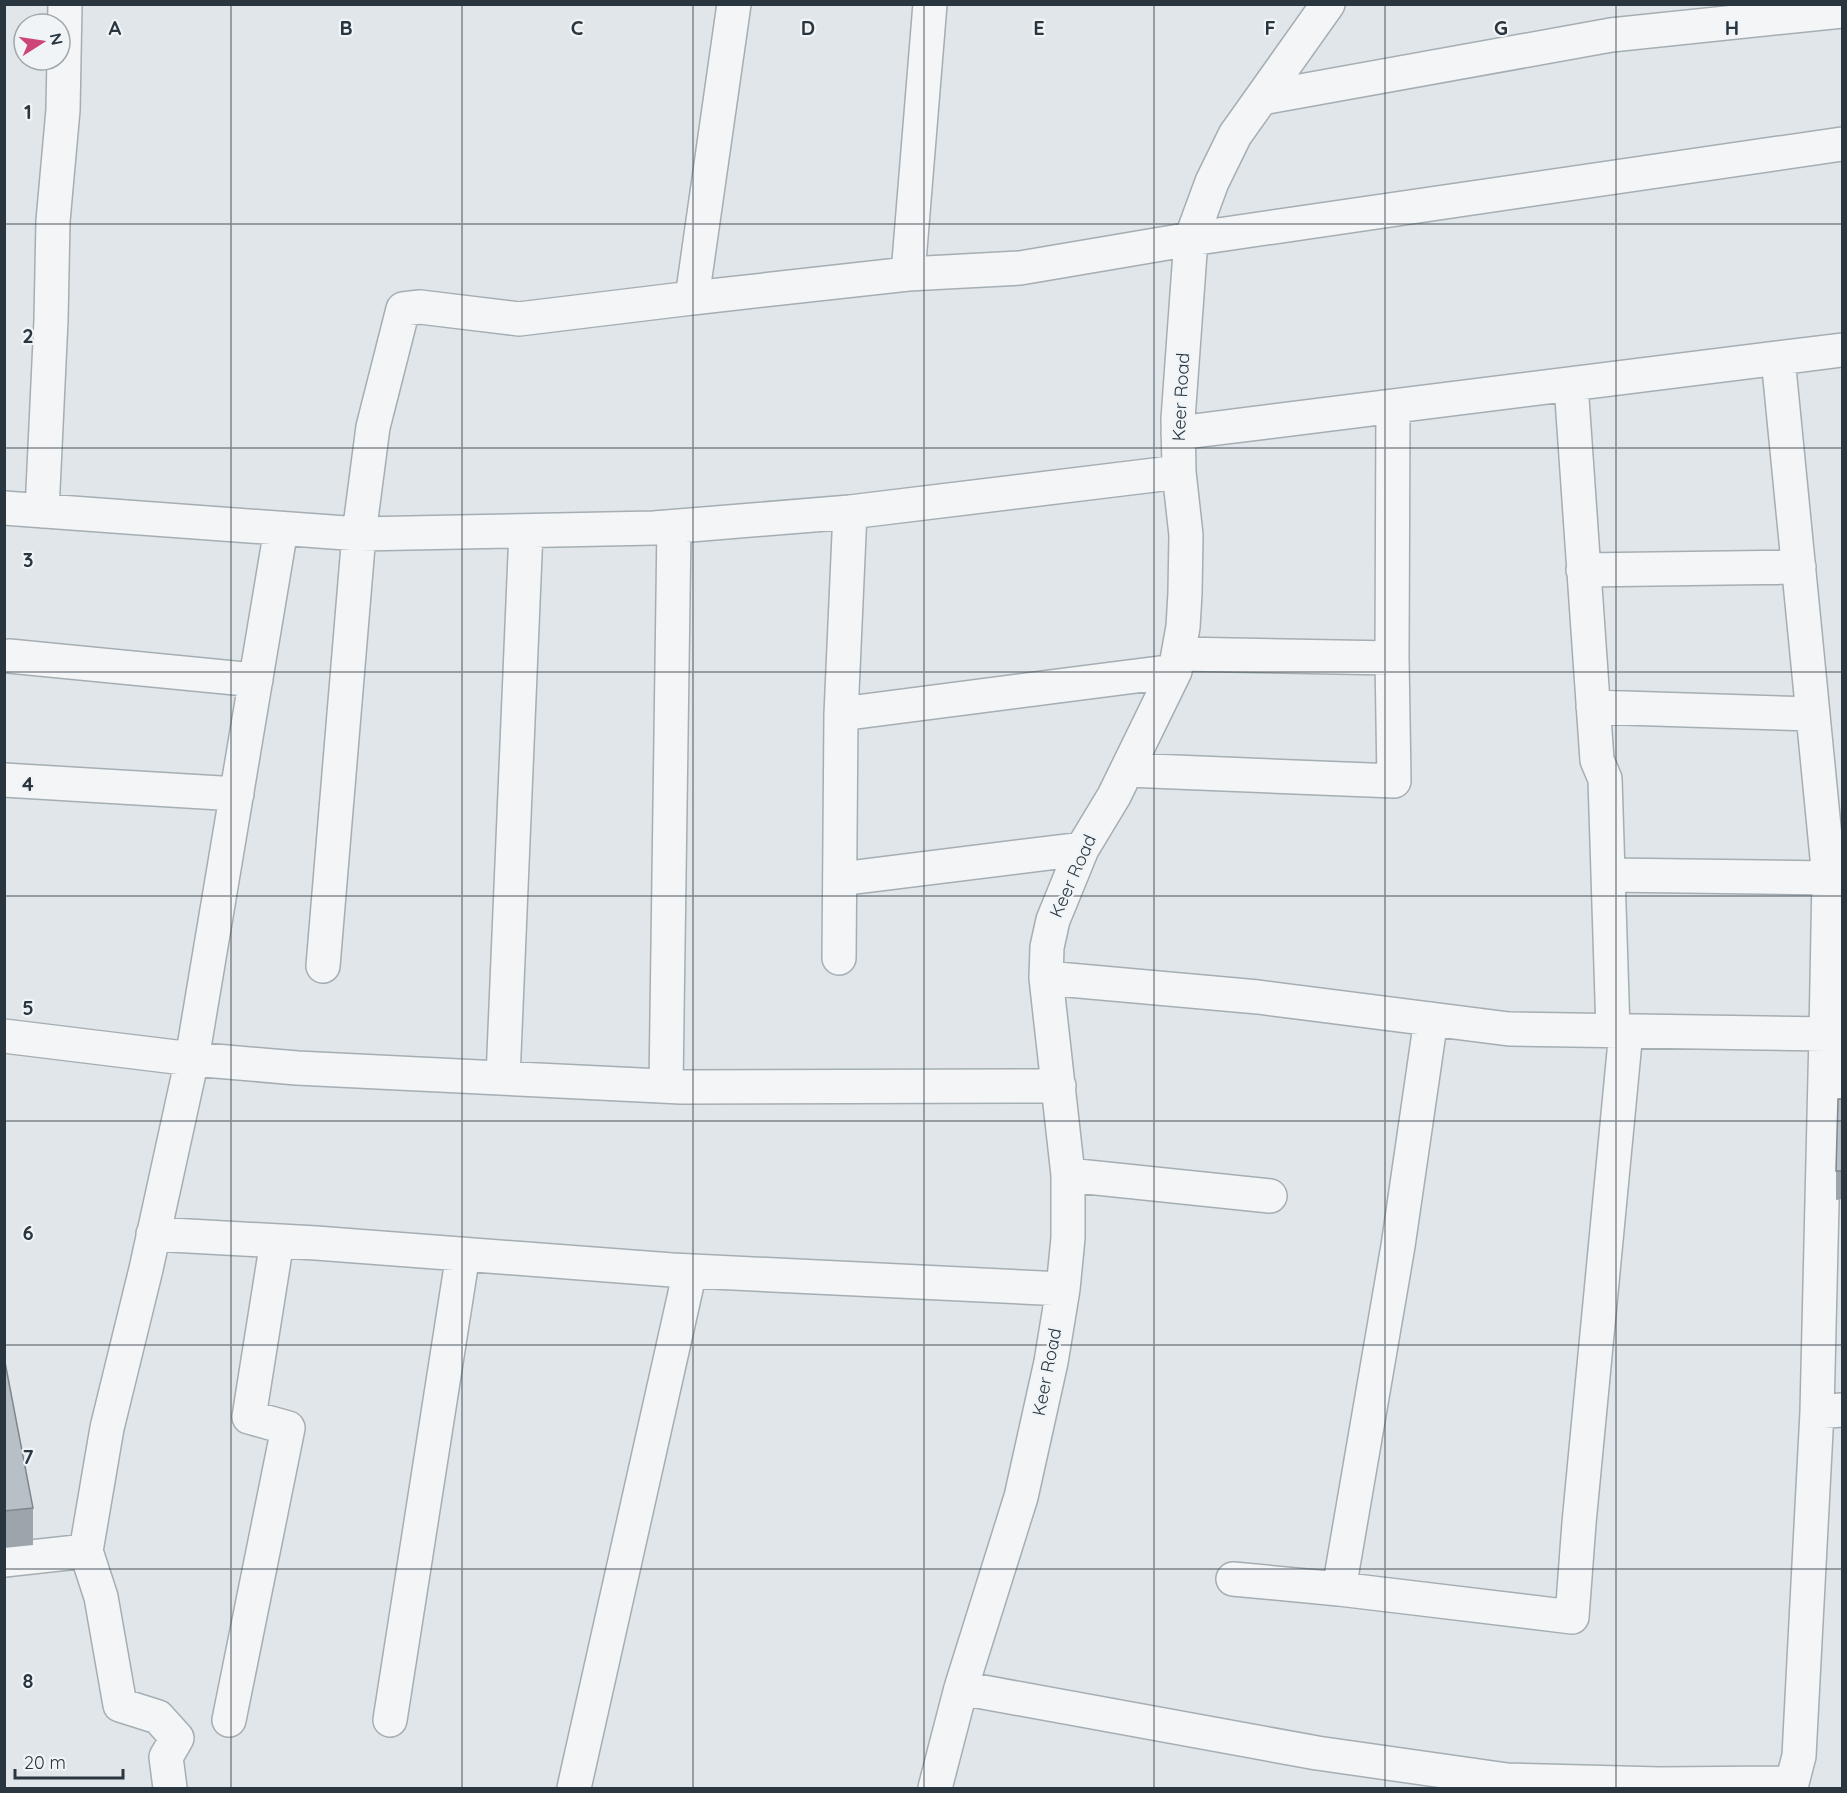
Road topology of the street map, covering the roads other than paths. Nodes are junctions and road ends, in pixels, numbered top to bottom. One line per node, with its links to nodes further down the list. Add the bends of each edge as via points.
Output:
1 (64, 4): 18 (street, via 63,110 53,221)
2 (734, 4): 10 (street)
3 (930, 4): 9 (street)
4 (1328, 4): 6 (street, Keer Road)
5 (1842, 11): 6 (street, via 1611,35)
6 (1262, 98): 8 (street, Keer Road, via 1235,135)
7 (1842, 144): 8 (street)
8 (1191, 239): 9 (street, via 1020,268); 15 (street, Keer Road)
9 (908, 274): 10 (street)
10 (692, 297): 23 (street, via 519,320 420,307 403,309 373,427)
11 (1842, 350): 12 (street)
12 (1778, 358): 13 (street); 24 (street)
13 (1570, 384): 14 (street); 25 (street)
14 (1393, 406): 15 (street); 27 (street)
15 (1178, 433): 16 (street, Keer Road)
16 (1179, 472): 19 (street); 28 (street, Keer Road, via 1186,535 1185,593)
17 (4, 508): 18 (street)
18 (42, 511): 21 (street)
19 (850, 512): 20 (street); 31 (street)
20 (674, 527): 22 (street); 49 (street)
21 (281, 529): 23 (street); 29 (street)
22 (526, 531): 23 (street); 48 (street)
23 (359, 534): 41 (street)
24 (1799, 567): 25 (street); 32 (street)
25 (1583, 570): 30 (street)
26 (9, 656): 29 (street)
27 (1392, 658): 28 (street); 33 (street, via 1394,781)
28 (1177, 663): 31 (street); 33 (street, Keer Road)
29 (256, 680): 35 (street)
30 (1593, 708): 32 (street); 37 (street, via 1597,760 1605,779)
31 (841, 714): 39 (street)
32 (1813, 714): 38 (street)
33 (1127, 770): 36 (street, Keer Road)
34 (4, 780): 35 (street)
35 (237, 794): 47 (street)
36 (1082, 849): 39 (street); 42 (street, Keer Road, via 1053,920)
37 (1608, 875): 38 (street); 44 (street)
38 (1829, 878): 45 (street)
39 (840, 879): 40 (street)
40 (839, 958)
41 (323, 966)
42 (1046, 978): 43 (street, via 1258,997); 50 (street, Keer Road)
43 (1431, 1019): 44 (street, via 1509,1029); 62 (street, via 1398,1246)
44 (1619, 1031): 45 (street); 62 (street, via 1572,1617)
45 (1826, 1034): 58 (street)
46 (4, 1036): 47 (street)
47 (192, 1059): 48 (street); 53 (street)
48 (503, 1078): 49 (street)
49 (666, 1086): 50 (street)
50 (1059, 1086): 51 (street, Keer Road)
51 (1068, 1174): 52 (street); 57 (street, Keer Road)
52 (1270, 1196)
53 (153, 1234): 54 (street); 59 (street, via 107,1428)
54 (277, 1241): 55 (street); 64 (street, via 249,1417 288,1428)
55 (463, 1254): 56 (street); 65 (street)
56 (690, 1271): 57 (street); 67 (street)
57 (1063, 1290): 63 (street, Keer Road, via 1021,1497)
58 (1830, 1411): 63 (street, via 1799,1755 1792,1783 1507,1780 1317,1753)
59 (86, 1551): 60 (street); 66 (street, via 101,1597 120,1706 158,1717 177,1738 166,1757)
60 (4, 1560)
61 (1233, 1579): 62 (street)
62 (1339, 1588)
63 (961, 1688): 68 (street, Keer Road)
64 (229, 1720)
65 (390, 1720)
66 (170, 1788)
67 (574, 1788)
68 (934, 1788)

